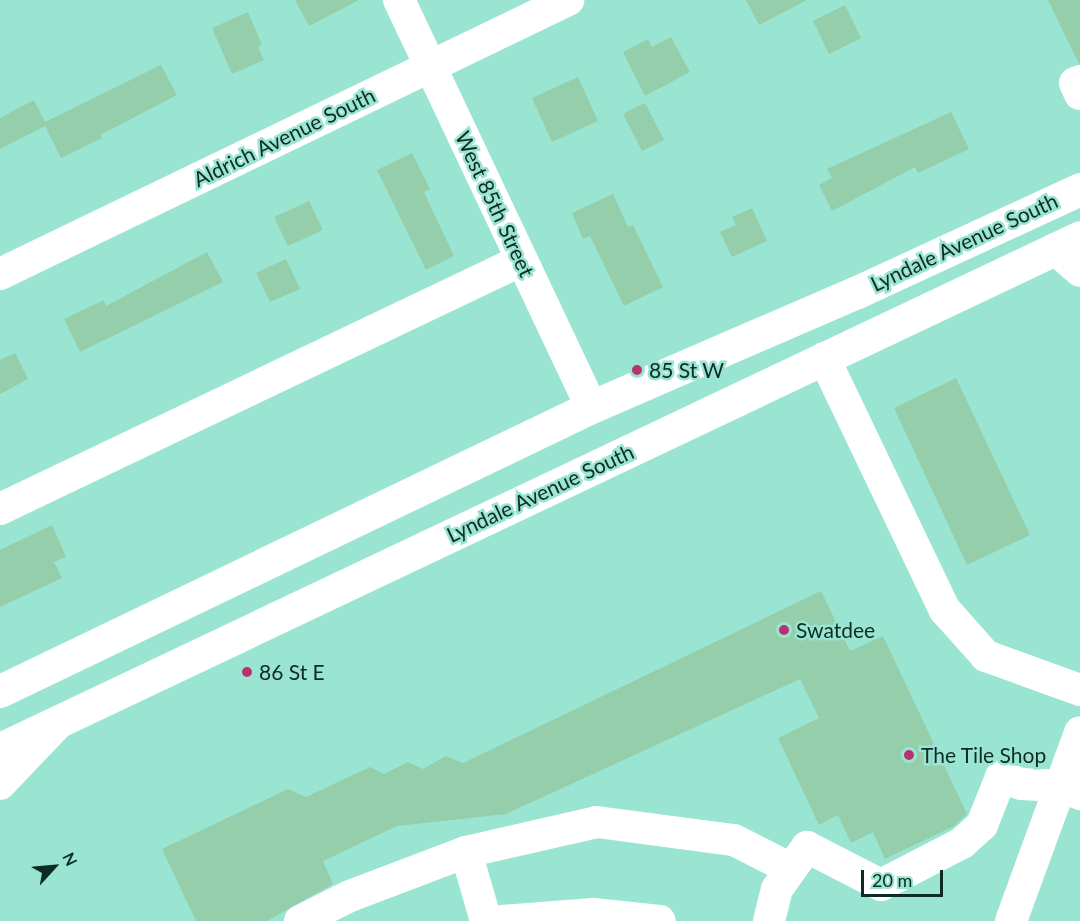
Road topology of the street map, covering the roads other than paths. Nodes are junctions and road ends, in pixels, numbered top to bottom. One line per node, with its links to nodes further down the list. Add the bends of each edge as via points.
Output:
1 (399, 0): 3 (street, West 85th Street)
2 (568, 0): 3 (street, Aldrich Avenue South)
3 (430, 66): 8 (street, West 85th Street); 10 (street, Aldrich Avenue South)
4 (1080, 81): 5 (street, via 1075,83)
5 (1080, 93)
6 (1080, 189): 12 (main road, Lyndale Avenue South)
7 (1068, 243): 9 (street); 11 (main road, Lyndale Avenue South)
8 (522, 260): 12 (street, West 85th Street); 13 (street)
9 (1080, 271)
10 (0, 274)
11 (824, 358): 14 (street, via 945,610 986,656); 16 (main road, Lyndale Avenue South)
12 (591, 407): 15 (main road, Lyndale Avenue South)
13 (0, 509)
14 (1080, 690)
15 (0, 691)
16 (61, 720): 18 (main road, Lyndale Avenue South); 19 (street)
17 (1080, 732): 20 (street)
18 (0, 748)
19 (0, 784)
20 (1070, 790): 22 (street, via 1021,784 1001,777 982,825 962,843 881,885 807,847); 28 (street)
21 (466, 852): 22 (street, via 597,822 734,840); 23 (street, via 350,896); 24 (street)
22 (791, 869): 27 (street, via 777,890)
23 (300, 921)
24 (486, 921)
25 (502, 921): 26 (street, via 593,914)
26 (660, 921)
27 (769, 921)
28 (1011, 921)

